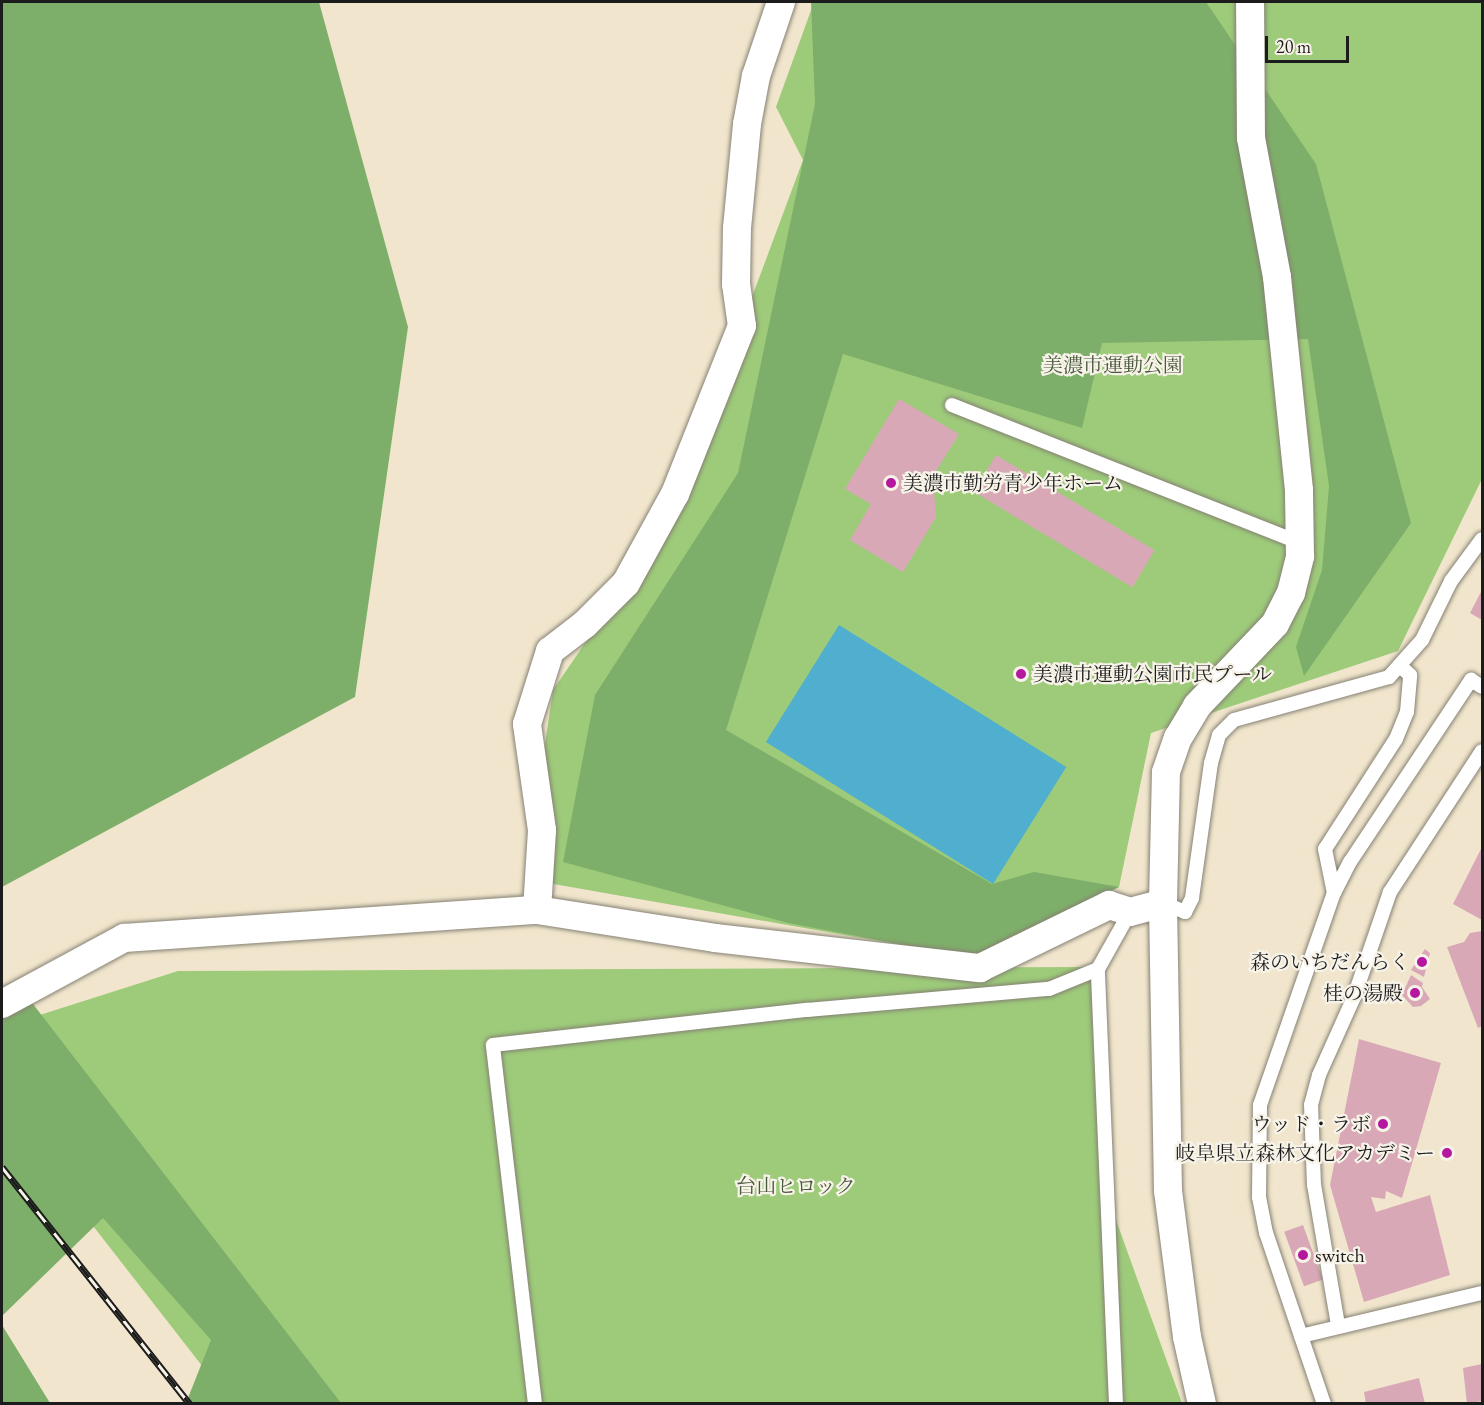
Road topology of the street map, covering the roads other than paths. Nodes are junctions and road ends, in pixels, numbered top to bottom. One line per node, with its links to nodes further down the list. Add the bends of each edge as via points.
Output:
1 (781, 2): 11 (street, via 756,76 747,124 736,228 736,284 742,326 675,494 626,583 585,624 550,651 527,724 542,830)
2 (1250, 2): 5 (street, via 1251,138 1277,277 1299,490)
3 (952, 405): 5 (lane)
4 (1482, 539): 6 (lane, via 1451,581 1422,640)
5 (1300, 543): 10 (street, via 1291,592 1275,624 1197,706 1178,738 1166,772 1162,808)
6 (1400, 666): 9 (lane, via 1410,675 1407,712 1396,739 1326,849); 10 (lane, via 1389,677 1344,692 1234,720 1219,735 1209,775 1192,898 1185,912)
7 (1482, 687): 9 (lane, via 1471,680 1356,852)
8 (1482, 752): 16 (lane, via 1390,892 1311,1105 1314,1185)
9 (1334, 893): 17 (lane, via 1260,1104 1259,1197 1266,1233)
10 (1163, 903): 12 (street); 20 (street, via 1168,1191 1187,1337)
11 (537, 910): 12 (street, via 715,938 980,968 1109,904); 14 (street, via 124,938)
12 (1130, 912): 13 (lane)
13 (1098, 969): 18 (lane, via 1049,989 807,1010 493,1045); 19 (lane)
14 (2, 1004)
15 (1482, 1293): 16 (lane)
16 (1338, 1325): 17 (lane)
17 (1301, 1336): 21 (lane)
18 (535, 1404)
19 (1116, 1404)
20 (1202, 1404)
21 (1324, 1404)

